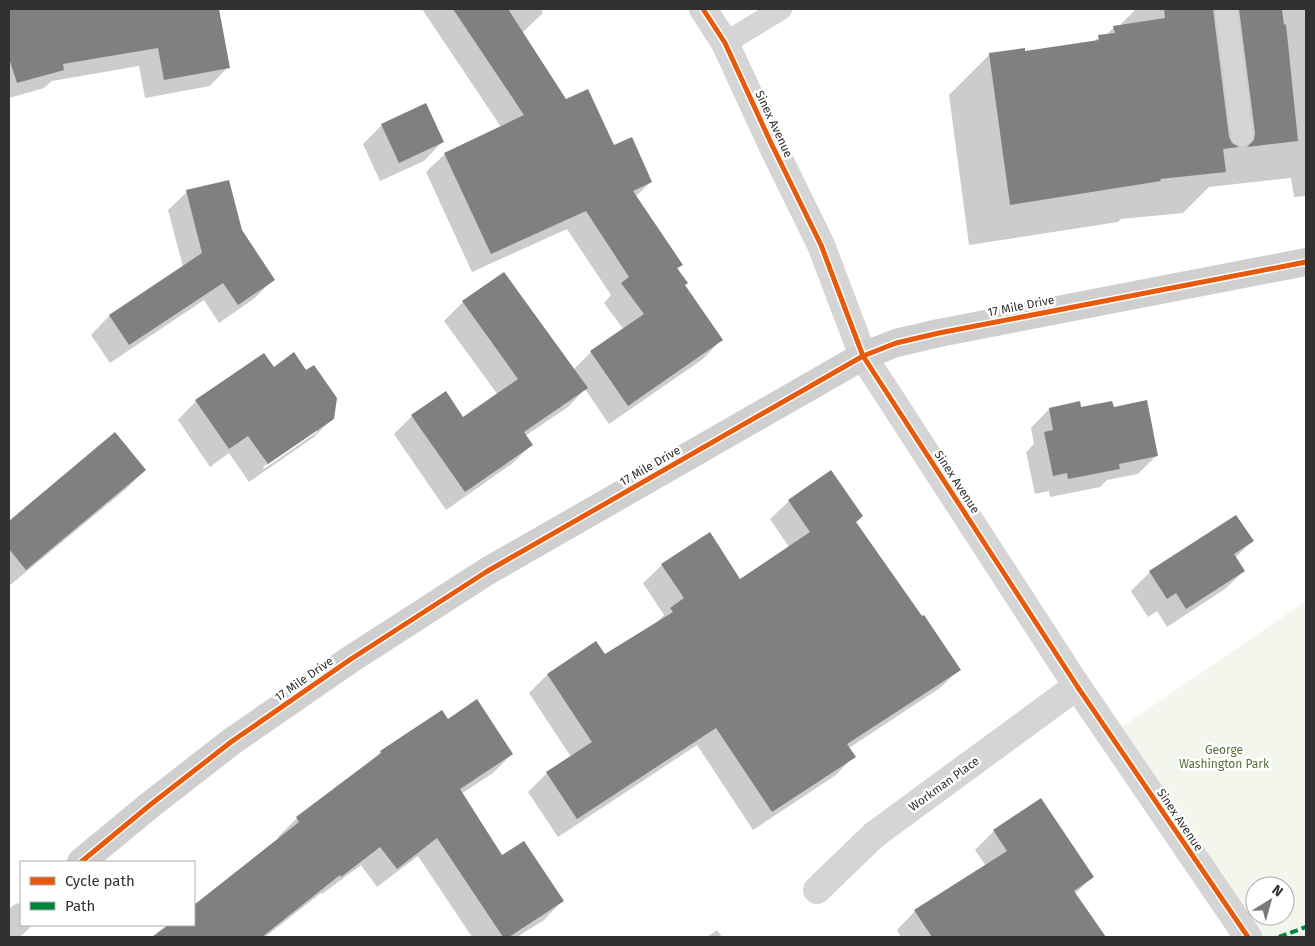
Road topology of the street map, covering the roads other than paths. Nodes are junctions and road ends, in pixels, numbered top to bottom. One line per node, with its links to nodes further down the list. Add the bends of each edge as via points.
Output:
1 (703, 9): 4 (street, Sinex Avenue)
2 (780, 9): 4 (lane)
3 (1226, 9): 5 (lane)
4 (725, 43): 7 (street, Sinex Avenue, via 821,245)
5 (1242, 135)
6 (1306, 262): 7 (main road, 17 Mile Drive, via 939,333 896,343)
7 (863, 356): 8 (street, Sinex Avenue); 9 (main road, 17 Mile Drive, via 486,572 359,654 231,742)
8 (1077, 686): 10 (street, Workman Place, via 874,835); 13 (street, Sinex Avenue)
9 (82, 861)
10 (817, 890)
11 (20, 918): 12 (main road)
12 (9, 928)
13 (1248, 937)

